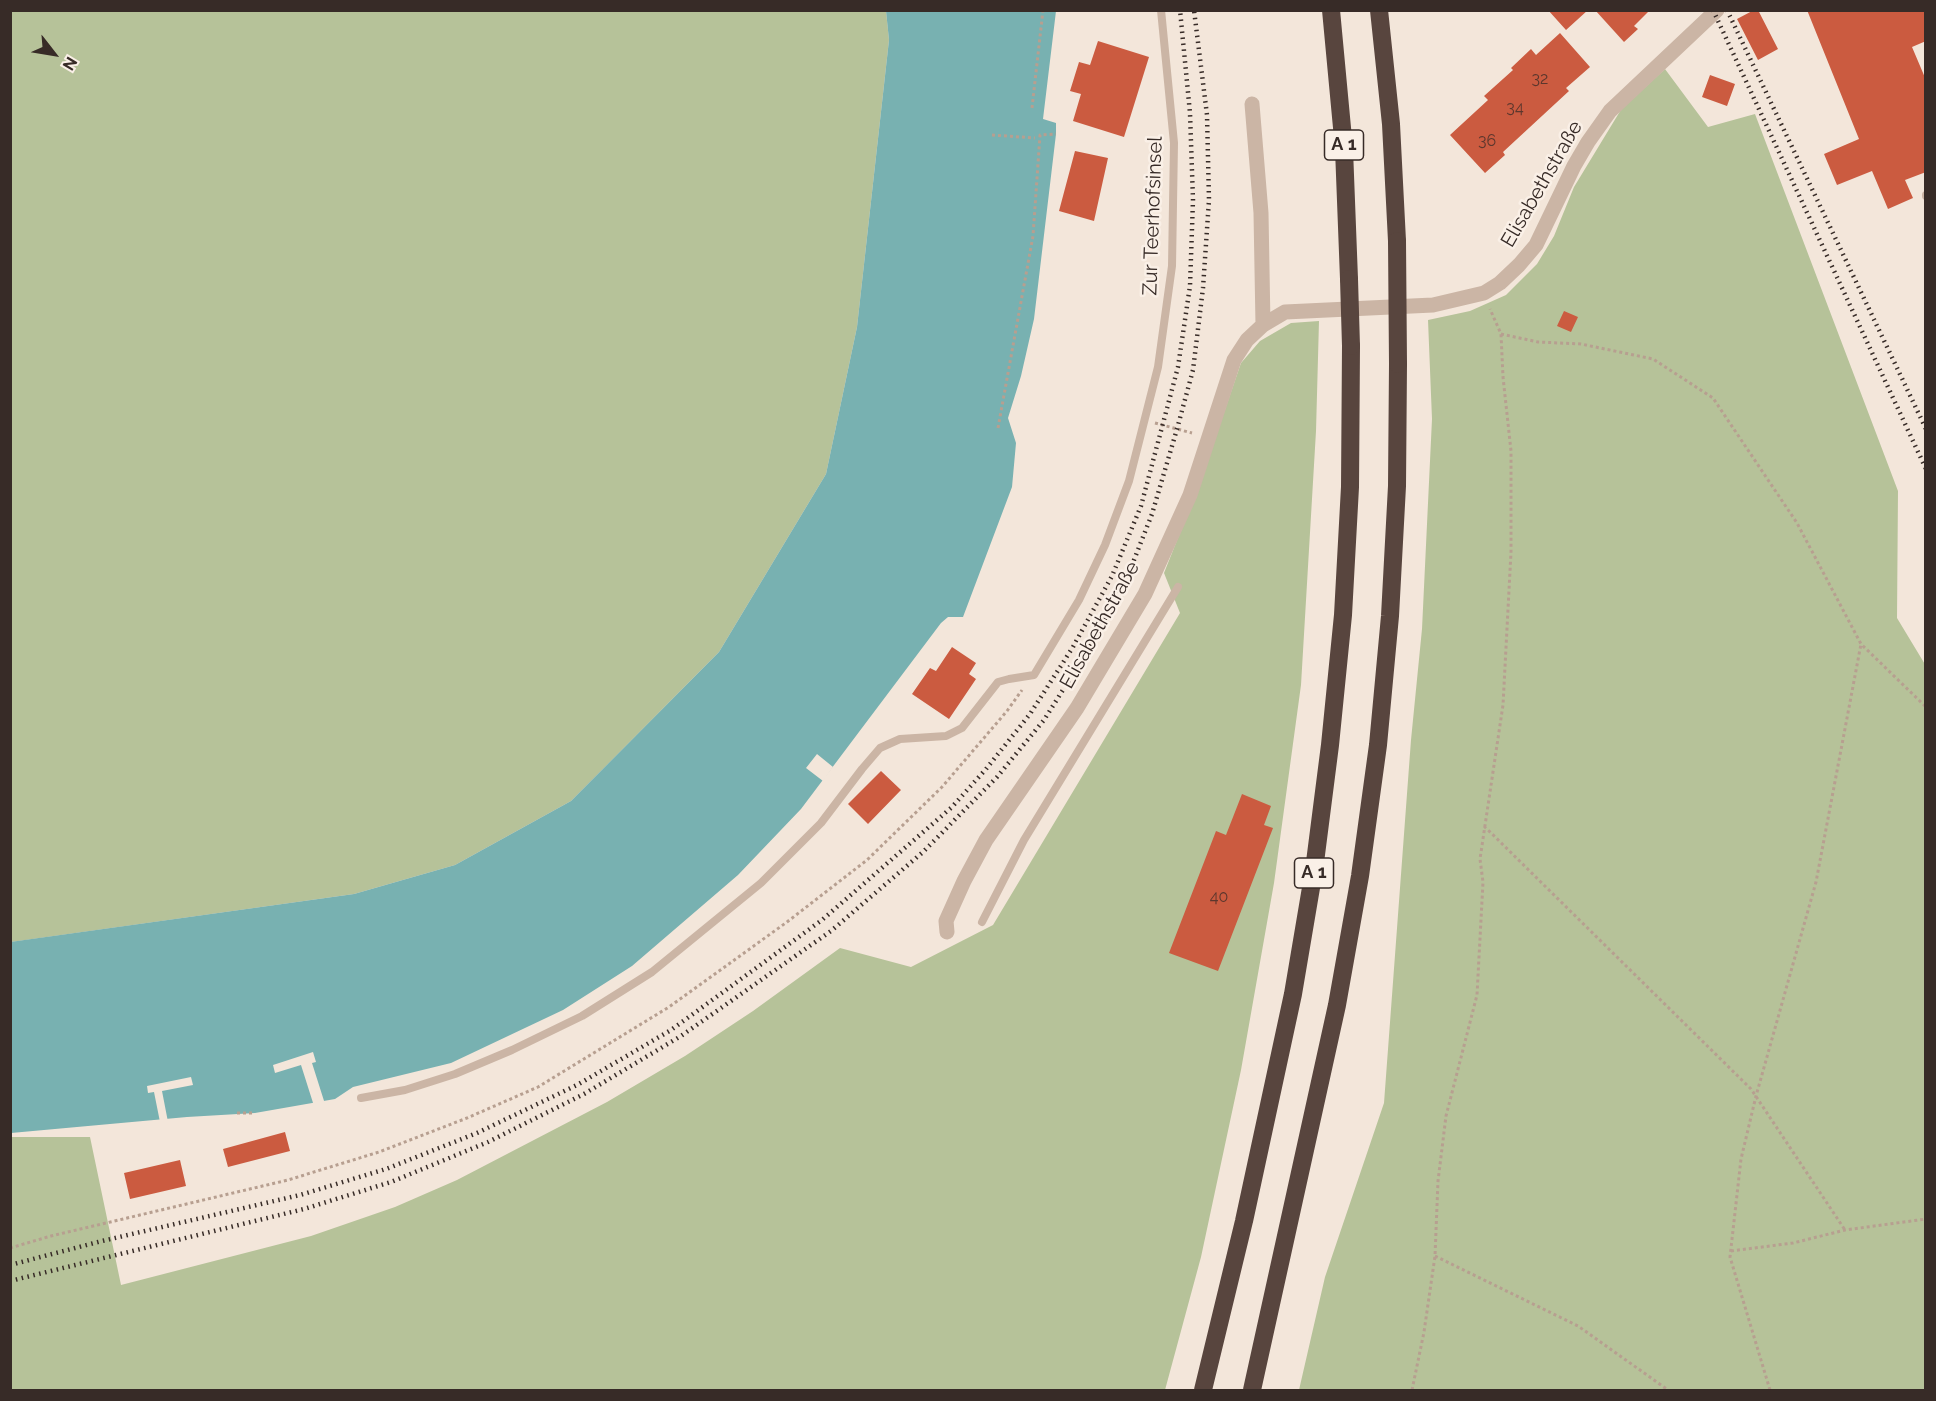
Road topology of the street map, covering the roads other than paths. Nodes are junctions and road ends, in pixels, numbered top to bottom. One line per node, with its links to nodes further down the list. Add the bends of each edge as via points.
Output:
1 (1161, 10): 10 (lane, Zur Teerhofsinsel, via 1174,143 1172,266 1158,367 1129,481 1105,545 1079,600 1034,675 998,682 962,728 946,736 900,739 880,748 821,823 761,883 652,972 582,1016 455,1074 405,1090)
2 (1331, 10): 11 (highway, A 1, bridge, via 1344,149 1351,346 1350,487 1343,615 1314,870 1293,994)
3 (1379, 10): 12 (highway, A 1, bridge, via 1391,124 1397,241 1397,486 1390,616 1360,876 1337,1005)
4 (1717, 10): 6 (street, Elisabethstraße, via 1610,111 1574,166 1536,245 1500,283 1484,293 1433,305 1286,312)
5 (1252, 104): 6 (street, via 1261,213)
6 (1263, 325): 9 (street, Elisabethstraße, via 1234,360 1190,495 1145,594 1077,708 986,840 946,921)
7 (1178, 587): 8 (lane, via 1024,840)
8 (982, 922)
9 (947, 932)
10 (361, 1098)
11 (1203, 1390)
12 (1252, 1390)

